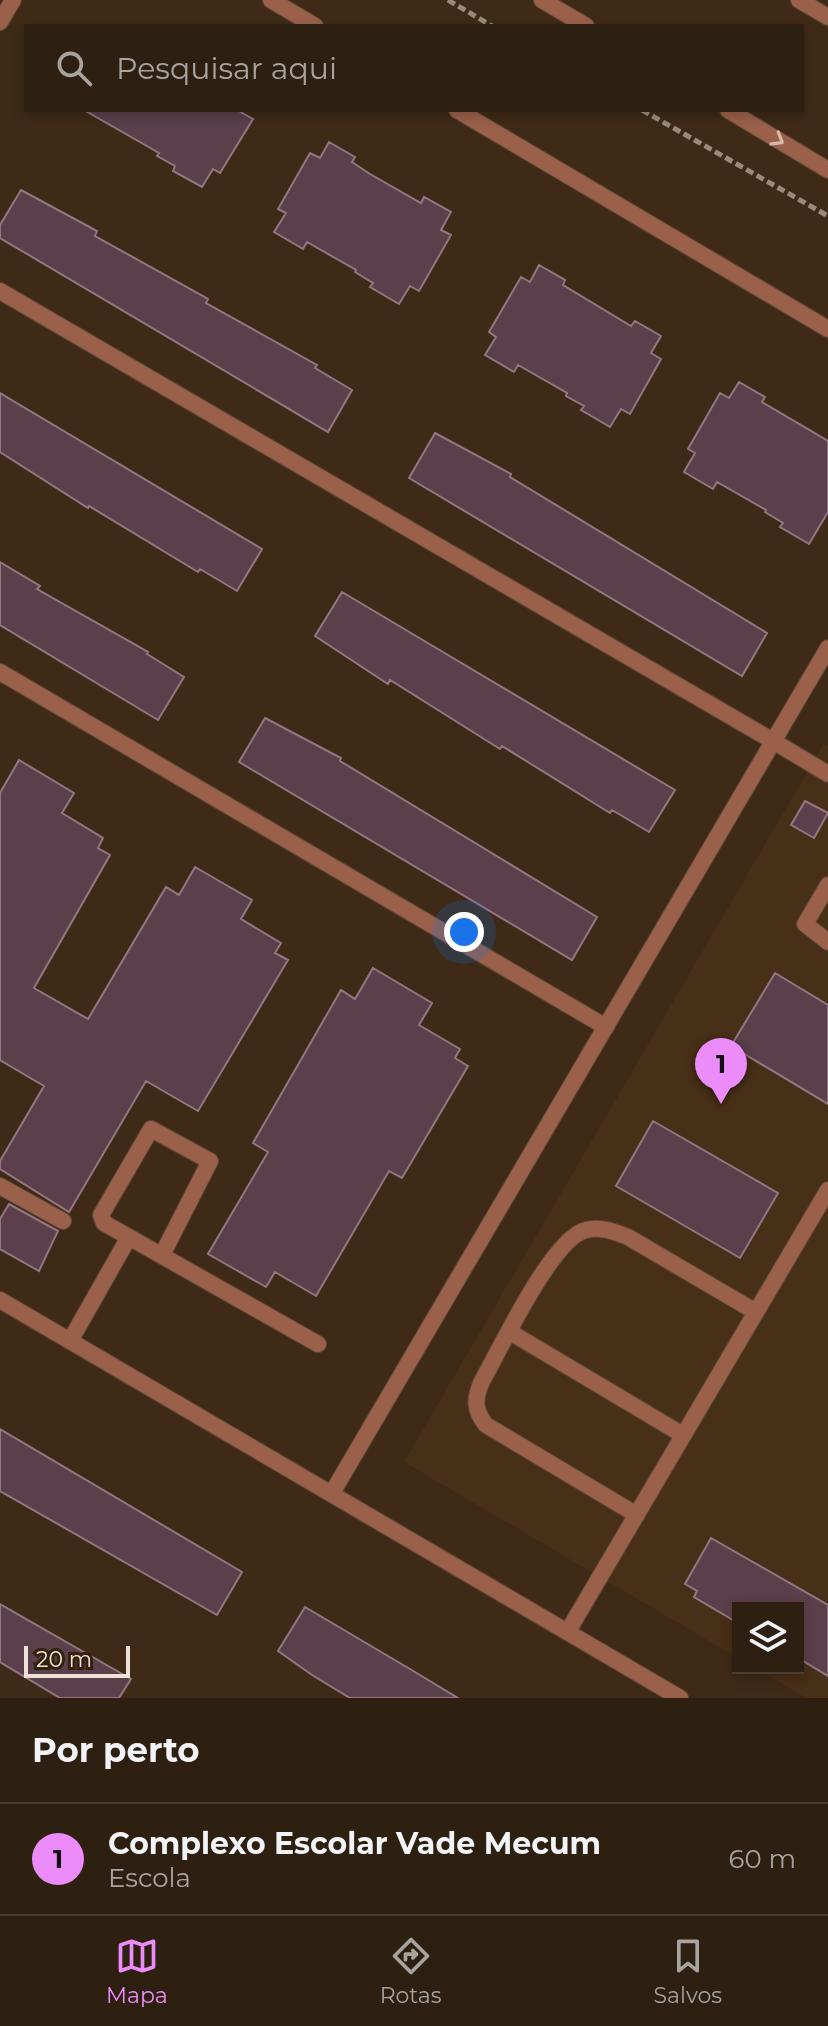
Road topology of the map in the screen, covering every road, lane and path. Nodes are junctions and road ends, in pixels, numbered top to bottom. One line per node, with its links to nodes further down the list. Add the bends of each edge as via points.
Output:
1 (13, 0): 7 (street)
2 (271, 0): 8 (street)
3 (448, 0): 9 (path)
4 (542, 0): 10 (street)
5 (799, 0): 6 (street)
6 (828, 17)
7 (0, 22)
8 (312, 24)
9 (489, 24)
10 (583, 24)
11 (460, 112): 17 (street)
12 (646, 112): 15 (path)
13 (731, 112): 14 (street, one-way to 14)
14 (828, 170)
15 (828, 216)
16 (0, 291): 20 (street)
17 (828, 329)
18 (828, 648): 20 (street)
19 (0, 672): 24 (street)
20 (773, 741): 21 (street); 24 (street)
21 (828, 774)
22 (828, 885): 23 (street, via 805,924)
23 (828, 942)
24 (606, 1027): 36 (street)
25 (0, 1186): 27 (street)
26 (828, 1190): 31 (street)
27 (63, 1221)
28 (129, 1237): 29 (street); 29 (street, via 104,1223 101,1215 147,1132 157,1129 210,1161); 33 (street)
29 (162, 1255): 34 (street)
30 (0, 1300): 33 (street)
31 (756, 1312): 32 (street, via 628,1237 587,1229 557,1250); 35 (street)
32 (510, 1332): 35 (street); 37 (street, via 475,1396 477,1413 486,1425)
33 (70, 1341): 36 (street)
34 (318, 1344)
35 (683, 1435): 37 (street)
36 (332, 1493): 38 (street)
37 (637, 1515): 38 (street)
38 (568, 1631): 39 (street)
39 (680, 1698)

